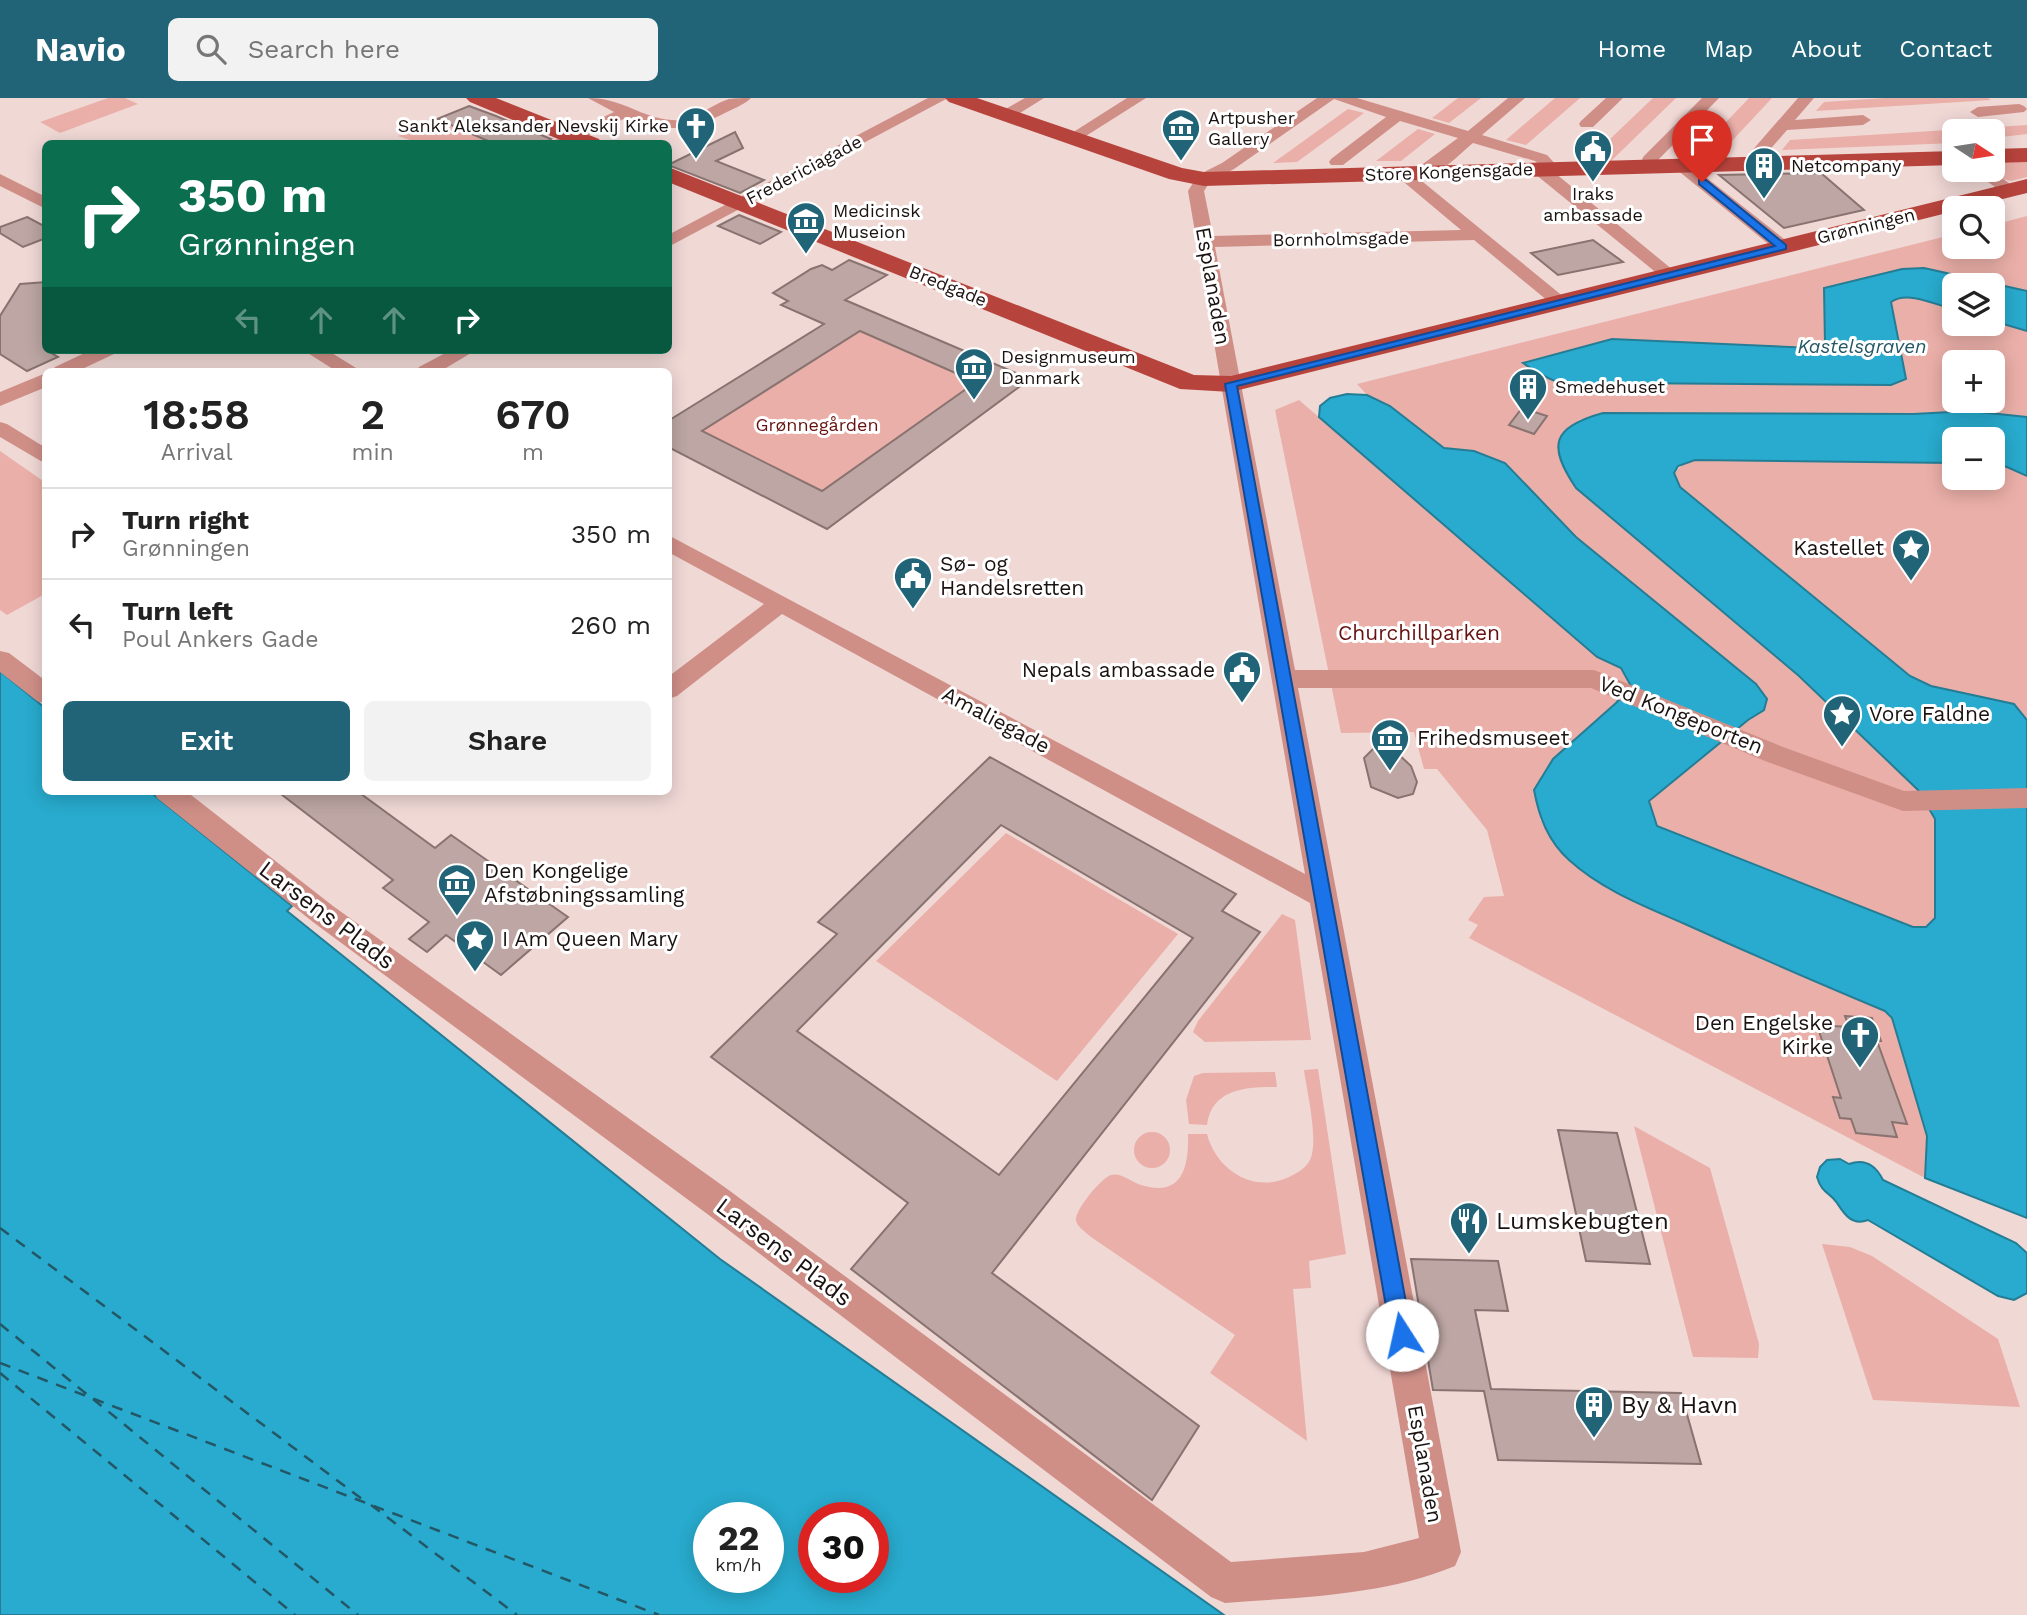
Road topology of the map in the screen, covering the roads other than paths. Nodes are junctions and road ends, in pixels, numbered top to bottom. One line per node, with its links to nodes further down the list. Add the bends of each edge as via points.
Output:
1 (477, 98): 26 (main road)
2 (596, 98): 16 (street)
3 (743, 98): 16 (street, via 680,125)
4 (940, 98): 42 (street, Fredericiagade)
5 (956, 98): 19 (main road, Store Kongensgade)
6 (1036, 98): 19 (street)
7 (1138, 98): 25 (street)
8 (1327, 98): 38 (street)
9 (1340, 98): 20 (street)
10 (1517, 98): 24 (street)
11 (1615, 98): 22 (street)
12 (1711, 98): 31 (street)
13 (1806, 98): 23 (street)
14 (2000, 98): 18 (street)
15 (1418, 104): 20 (street)
16 (629, 111): 27 (street)
17 (1978, 112): 18 (street)
18 (2023, 112)
19 (1006, 115): 25 (main road, Store Kongensgade)
20 (1400, 116): 24 (street); 32 (street)
21 (1863, 120): 23 (street)
22 (1587, 124)
23 (1782, 126): 33 (street)
24 (1470, 137): 35 (street, via 1541,158); 36 (street)
25 (1072, 138): 38 (main road, Store Kongensgade, via 1177,174)
26 (571, 140)
27 (575, 140)
28 (2027, 155): 29 (main road)
29 (2006, 156)
30 (1942, 158): 33 (main road, Store Kongensgade)
31 (1650, 159)
32 (1337, 162)
33 (1749, 164): 34 (main road, Store Kongensgade)
34 (1682, 166): 35 (main road, Store Kongensgade); 46 (street)
35 (1546, 169): 36 (main road, Store Kongensgade); 47 (street)
36 (1412, 173): 38 (main road, Store Kongensgade); 43 (street)
37 (672, 176): 42 (main road, Bredgade)
38 (1205, 178): 45 (street, Esplanaden, via 1196,191)
39 (0, 179): 41 (street)
40 (2019, 188): 46 (main road, Grønningen)
41 (42, 202)
42 (741, 204): 44 (street, Fredericiagade); 56 (main road, Bredgade, via 1190,383)
43 (1477, 235): 45 (street, Bornholmsgade); 48 (street)
44 (672, 240)
45 (1206, 242): 56 (street, Esplanaden)
46 (1783, 247): 47 (main road, Grønningen)
47 (1670, 275): 48 (main road, Grønningen)
48 (1561, 302): 56 (main road, Grønningen)
49 (98, 354): 52 (street)
50 (320, 354): 53 (street)
51 (458, 354): 54 (street)
52 (68, 368)
53 (346, 368)
54 (432, 368)
55 (42, 381): 57 (street)
56 (1231, 384): 63 (street, Esplanaden)
57 (0, 400)
58 (0, 428): 59 (street)
59 (42, 455)
60 (672, 544): 61 (street, Amaliegade)
61 (780, 604): 64 (street); 68 (street, Amaliegade)
62 (0, 659): 65 (street)
63 (1284, 679): 67 (street, Ved Kongeporten, via 1594,679 1903,801); 68 (street, Esplanaden)
64 (672, 687)
65 (42, 692)
66 (172, 795): 69 (street, Larsens Plads, via 334,922 718,1202 1224,1583 1364,1572)
67 (2027, 798)
68 (1323, 897): 69 (street, Esplanaden)
69 (1441, 1552)

